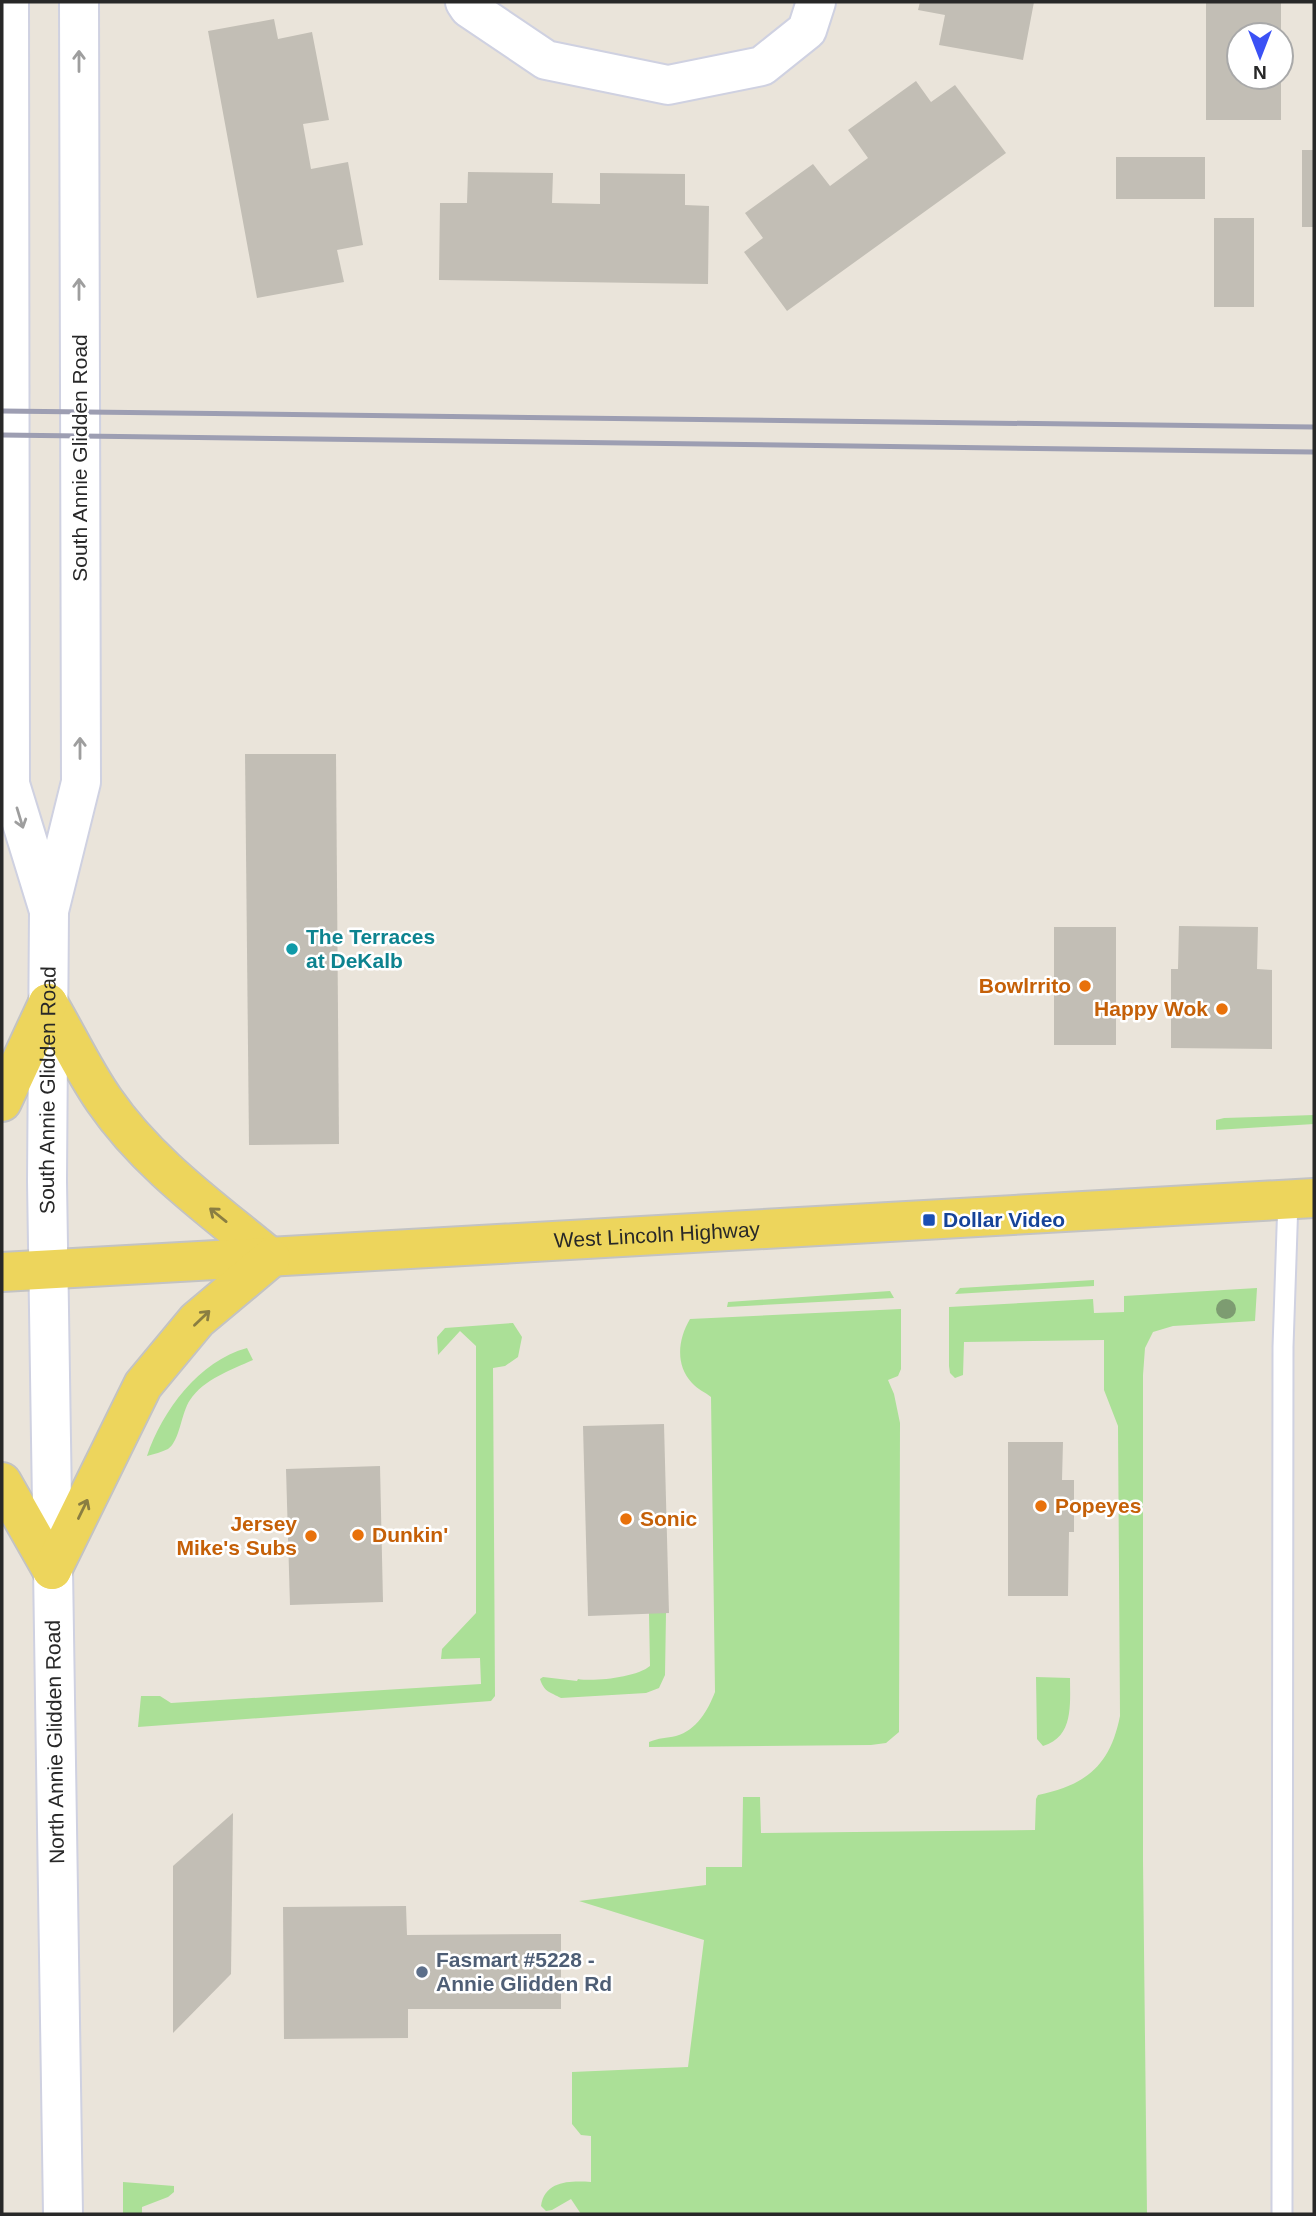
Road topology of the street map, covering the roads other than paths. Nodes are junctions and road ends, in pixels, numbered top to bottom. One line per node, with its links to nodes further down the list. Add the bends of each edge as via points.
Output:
1 (9, 2): 5 (main road, South Annie Glidden Road, one-way to 5, via 10,784)
2 (79, 2): 5 (main road, South Annie Glidden Road, one-way to 2, via 80,782)
3 (465, 2): 4 (main road, via 546,60 668,85 762,66)
4 (811, 16)
5 (49, 911): 6 (main road, South Annie Glidden Road)
6 (48, 1003): 7 (main road); 9 (main road, one-way to 6, via 144,1149 104,1100); 10 (main road, South Annie Glidden Road)
7 (2, 1102)
8 (1301, 1199): 9 (main road, West Lincoln Highway); 15 (lane, via 1283,1347)
9 (271, 1258): 10 (main road, West Lincoln Highway); 13 (main road, one-way to 9, via 143,1385 197,1320)
10 (47, 1270): 11 (main road, West Lincoln Highway); 13 (main road, North Annie Glidden Road)
11 (2, 1272)
12 (2, 1482): 13 (main road)
13 (52, 1570): 14 (main road, North Annie Glidden Road)
14 (63, 2214)
15 (1283, 2214)

